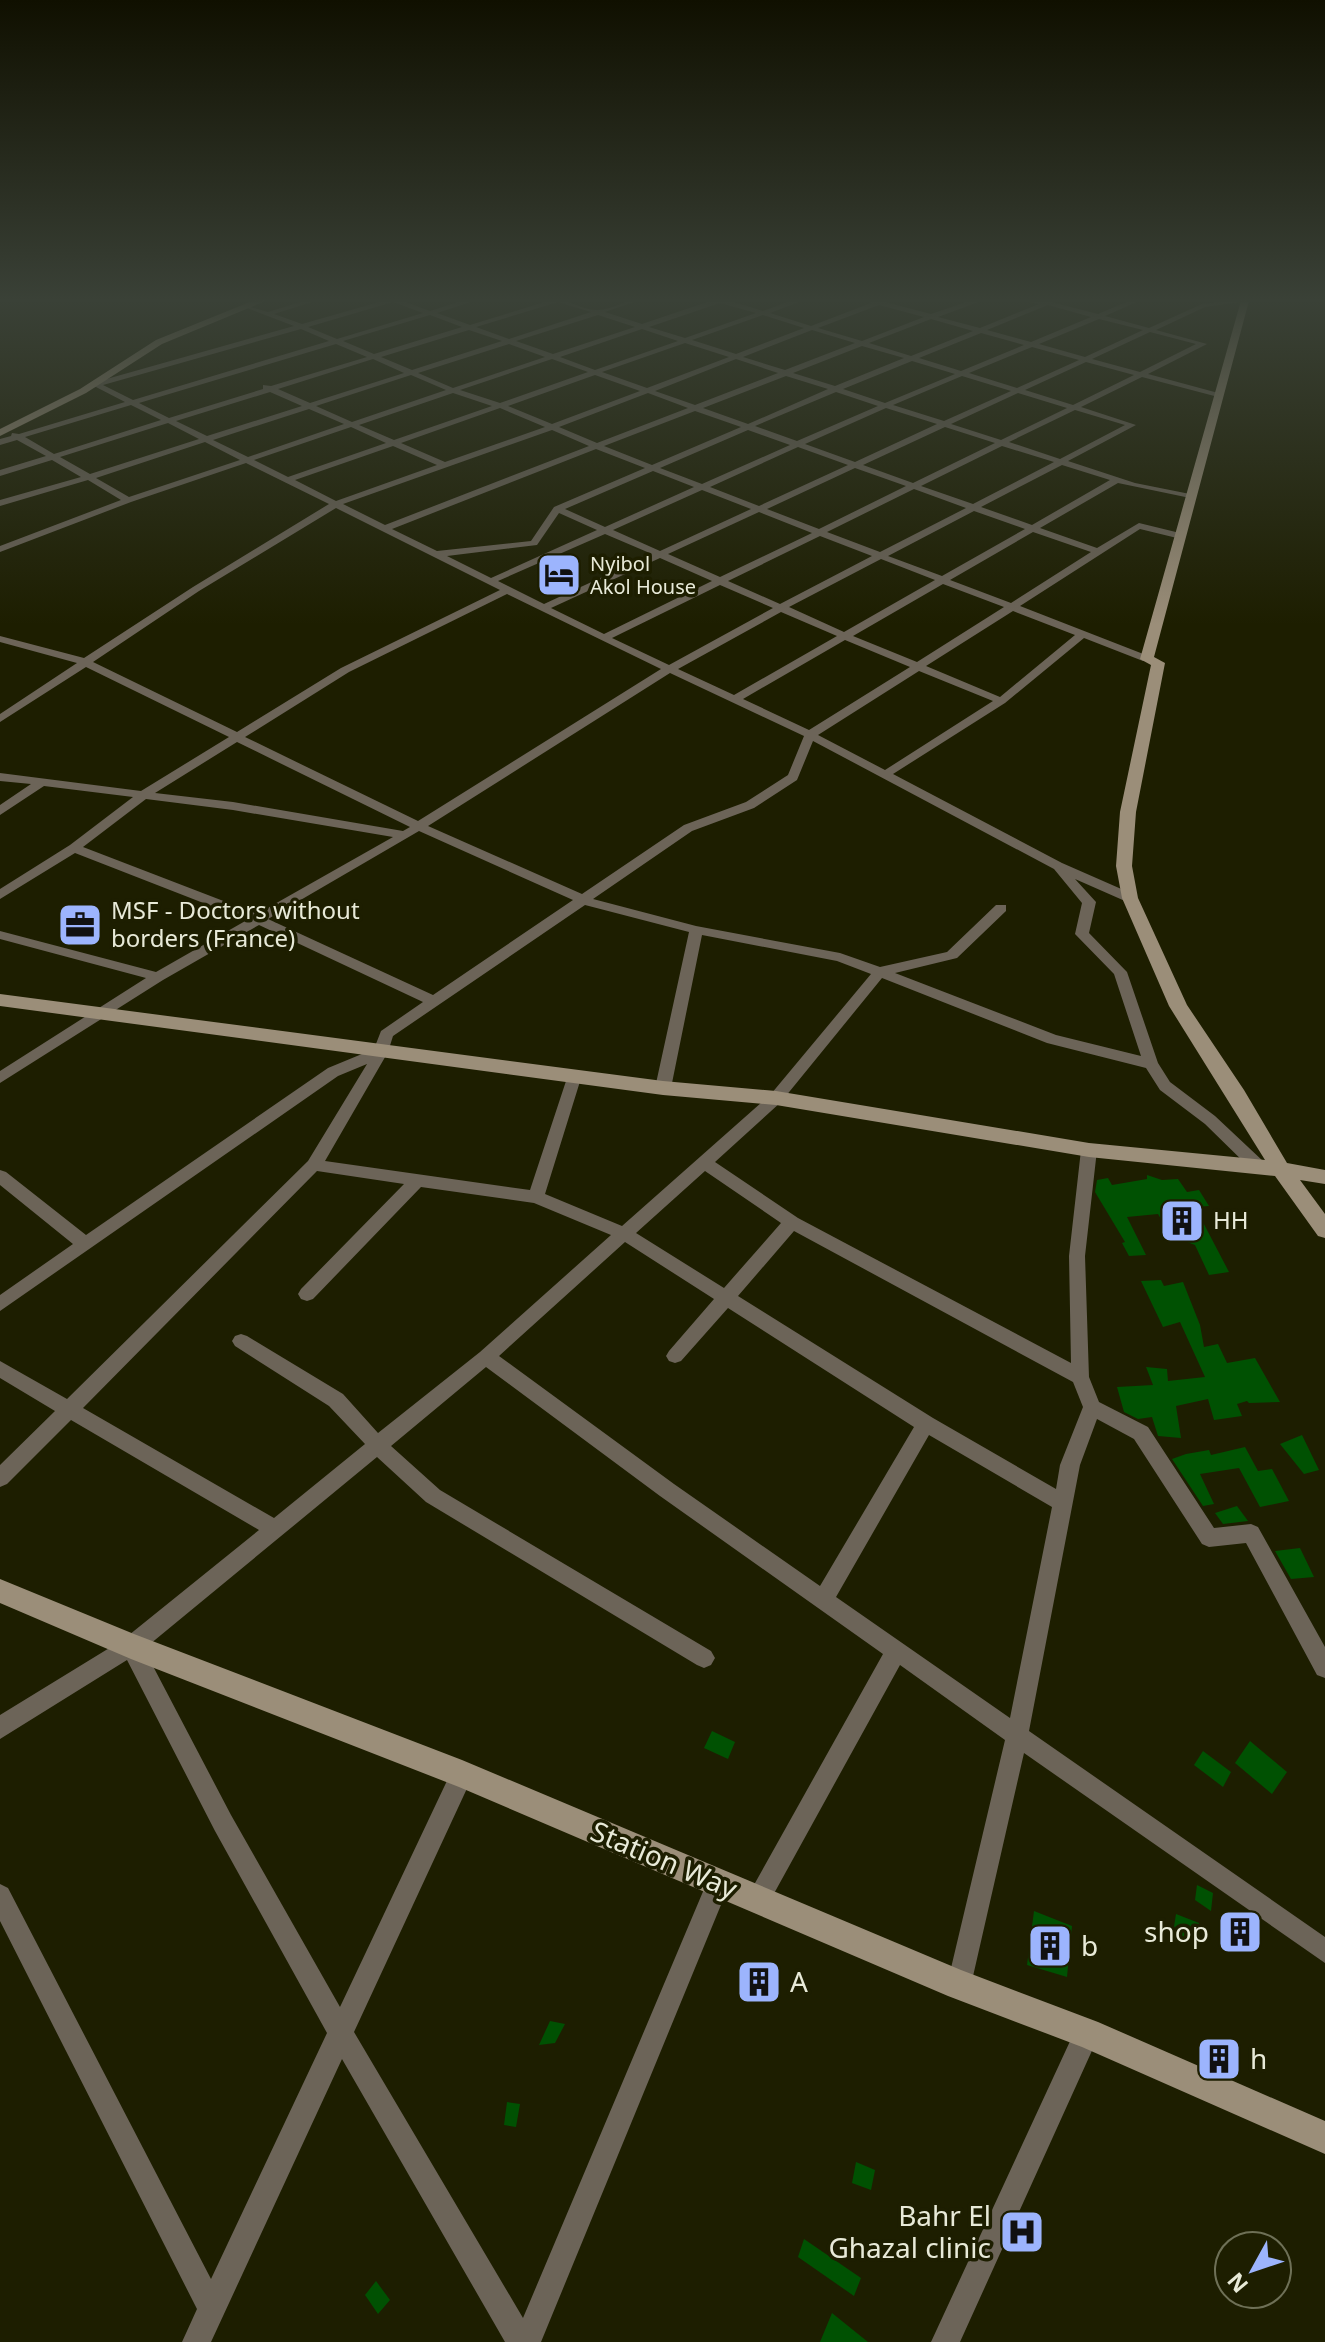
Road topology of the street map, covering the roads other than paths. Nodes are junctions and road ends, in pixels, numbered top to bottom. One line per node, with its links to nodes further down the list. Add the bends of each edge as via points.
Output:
1 (54, 406): 22 (street)
2 (119, 406): 23 (street)
3 (136, 406): 17 (street)
4 (212, 406): 17 (street)
5 (411, 406): 19 (street)
6 (502, 406): 20 (street); 26 (street)
7 (607, 406): 20 (street)
8 (687, 406): 16 (street)
9 (696, 406): 16 (street)
10 (794, 406): 21 (street)
11 (884, 406): 18 (street); 29 (street)
12 (981, 406): 18 (street)
13 (1216, 406): 42 (street)
14 (310, 407): 19 (street); 24 (street)
15 (1074, 407): 27 (street); 32 (street, via 1132,425)
16 (692, 408): 21 (street); 28 (street)
17 (165, 421): 24 (street); 30 (street)
18 (943, 425): 27 (street); 34 (street)
19 (356, 426): 26 (street); 31 (street)
20 (553, 427): 28 (street); 33 (street)
21 (744, 427): 29 (street); 35 (street)
22 (3, 432): 23 (street)
23 (19, 436): 25 (street); 30 (street)
24 (205, 440): 31 (street); 37 (street)
25 (0, 442)
26 (398, 443): 33 (street); 38 (street)
27 (998, 443): 32 (street); 41 (street)
28 (596, 446): 35 (street); 49 (street)
29 (796, 446): 34 (street); 40 (street)
30 (54, 456): 36 (street); 37 (street)
31 (247, 460): 38 (street); 43 (street)
32 (1059, 462): 39 (street); 46 (street)
33 (444, 465): 45 (street)
34 (851, 465): 41 (street); 48 (street)
35 (653, 468): 40 (street); 47 (street)
36 (0, 473)
37 (90, 477): 43 (street); 44 (street)
38 (288, 480): 45 (street)
39 (1117, 480): 42 (street); 52 (street)
40 (703, 486): 48 (street); 50 (street)
41 (909, 486): 46 (street); 51 (street)
42 (1192, 497): 53 (street)
43 (128, 500): 54 (street)
44 (0, 503)
45 (336, 504): 49 (street); 71 (street)
46 (969, 508): 52 (street); 58 (street)
47 (557, 509): 50 (street); 56 (street, via 534,543)
48 (761, 509): 51 (street); 57 (street)
49 (385, 528): 56 (street)
50 (606, 530): 57 (street); 61 (street)
51 (818, 531): 58 (street); 59 (street)
52 (1033, 531): 55 (street); 60 (street)
53 (1181, 536): 55 (street, via 1139,526); 70 (street)
54 (0, 549)
55 (1099, 552): 65 (street)
56 (437, 554): 61 (street)
57 (658, 554): 59 (street); 63 (street)
58 (881, 556): 60 (street); 64 (street)
59 (717, 580): 64 (street); 68 (street)
60 (944, 580): 65 (street); 67 (street)
61 (491, 581): 62 (street)
62 (507, 590): 63 (street); 78 (street, via 345,670)
63 (545, 607): 68 (street)
64 (780, 608): 67 (street); 73 (street)
65 (1013, 608): 66 (street); 72 (street)
66 (1083, 634): 70 (street); 75 (street)
67 (845, 636): 72 (street); 74 (street)
68 (604, 638): 73 (street)
69 (0, 639): 71 (street)
70 (1147, 659): 89 (street, via 1158,663 1128,812 1124,866)
71 (85, 662): 76 (street); 78 (street)
72 (919, 667): 75 (street); 77 (street)
73 (669, 669): 74 (street); 84 (street)
74 (733, 700): 77 (street)
75 (1001, 701): 79 (street)
76 (0, 719)
77 (810, 735): 79 (street); 90 (street, via 793,777 750,805 688,828)
78 (241, 737): 82 (street); 84 (street)
79 (886, 774): 87 (street)
80 (0, 777): 81 (street)
81 (42, 782): 82 (street); 83 (street)
82 (143, 795): 85 (street); 86 (street)
83 (0, 811)
84 (418, 826): 85 (street); 90 (street)
85 (405, 835): 92 (street)
86 (74, 848): 88 (street); 92 (street)
87 (1057, 866): 89 (street); 101 (street, via 1089,902 1082,934 1120,972)
88 (0, 895)
89 (1130, 898): 110 (street, via 1178,1006)
90 (583, 900): 93 (street); 98 (street)
91 (1001, 908): 95 (street, via 952,955)
92 (257, 919): 96 (street); 98 (street)
93 (696, 930): 95 (street, via 840,957); 104 (street)
94 (0, 935): 96 (street)
95 (880, 972): 101 (street, via 1052,1039); 105 (street)
96 (158, 977): 99 (street)
97 (0, 1000): 99 (street)
98 (433, 1001): 100 (street, via 386,1034)
99 (102, 1013): 100 (street); 103 (street)
100 (381, 1052): 102 (street); 108 (street); 118 (street, via 333,1072)
101 (1151, 1064): 109 (street, via 1165,1086)
102 (575, 1075): 104 (street); 114 (street)
103 (0, 1078)
104 (663, 1088): 105 (street)
105 (776, 1098): 106 (street); 107 (street)
106 (1089, 1150): 109 (street); 126 (street, via 1077,1256)
107 (705, 1163): 115 (street); 117 (street)
108 (314, 1165): 113 (street); 128 (street)
109 (1258, 1166): 110 (street)
110 (1281, 1170): 112 (street); 116 (street)
111 (0, 1176): 118 (street)
112 (1325, 1177)
113 (416, 1182): 114 (street); 119 (street)
114 (536, 1197): 117 (street)
115 (792, 1222): 120 (street); 126 (street)
116 (1325, 1230)
117 (625, 1234): 120 (street); 124 (street)
118 (85, 1244): 121 (street)
119 (307, 1294)
120 (724, 1298): 123 (street); 129 (street)
121 (0, 1304)
122 (241, 1341): 130 (street, via 336,1400)
123 (675, 1356)
124 (486, 1357): 130 (street); 135 (street)
125 (0, 1369): 128 (street)
126 (1080, 1377): 127 (street)
127 (1092, 1407): 132 (street); 139 (street, via 1141,1433 1209,1538 1251,1533)
128 (70, 1409): 131 (street); 133 (street)
129 (926, 1424): 132 (street); 135 (street)
130 (377, 1445): 133 (street); 138 (street, via 433,1496)
131 (0, 1478)
132 (1062, 1503): 141 (street)
133 (273, 1528): 136 (street)
134 (0, 1591): 136 (street, Station Way)
135 (824, 1598): 137 (street)
136 (131, 1646): 140 (street); 142 (street, Station Way); 148 (street)
137 (897, 1650): 141 (street); 145 (street)
138 (704, 1658)
139 (1325, 1668)
140 (0, 1728)
141 (1018, 1733): 146 (street); 147 (street)
142 (462, 1774): 143 (street, Station Way); 148 (street)
143 (718, 1883): 145 (street, Station Way); 153 (street)
144 (0, 1896): 151 (street)
145 (758, 1900): 147 (street, Station Way)
146 (1325, 1951)
147 (959, 1985): 149 (street, Station Way)
148 (341, 2032): 151 (street); 153 (street)
149 (1087, 2033): 150 (street, Station Way); 154 (street)
150 (1325, 2138)
151 (211, 2307): 152 (street)
152 (196, 2342)
153 (524, 2342)
154 (945, 2342)

